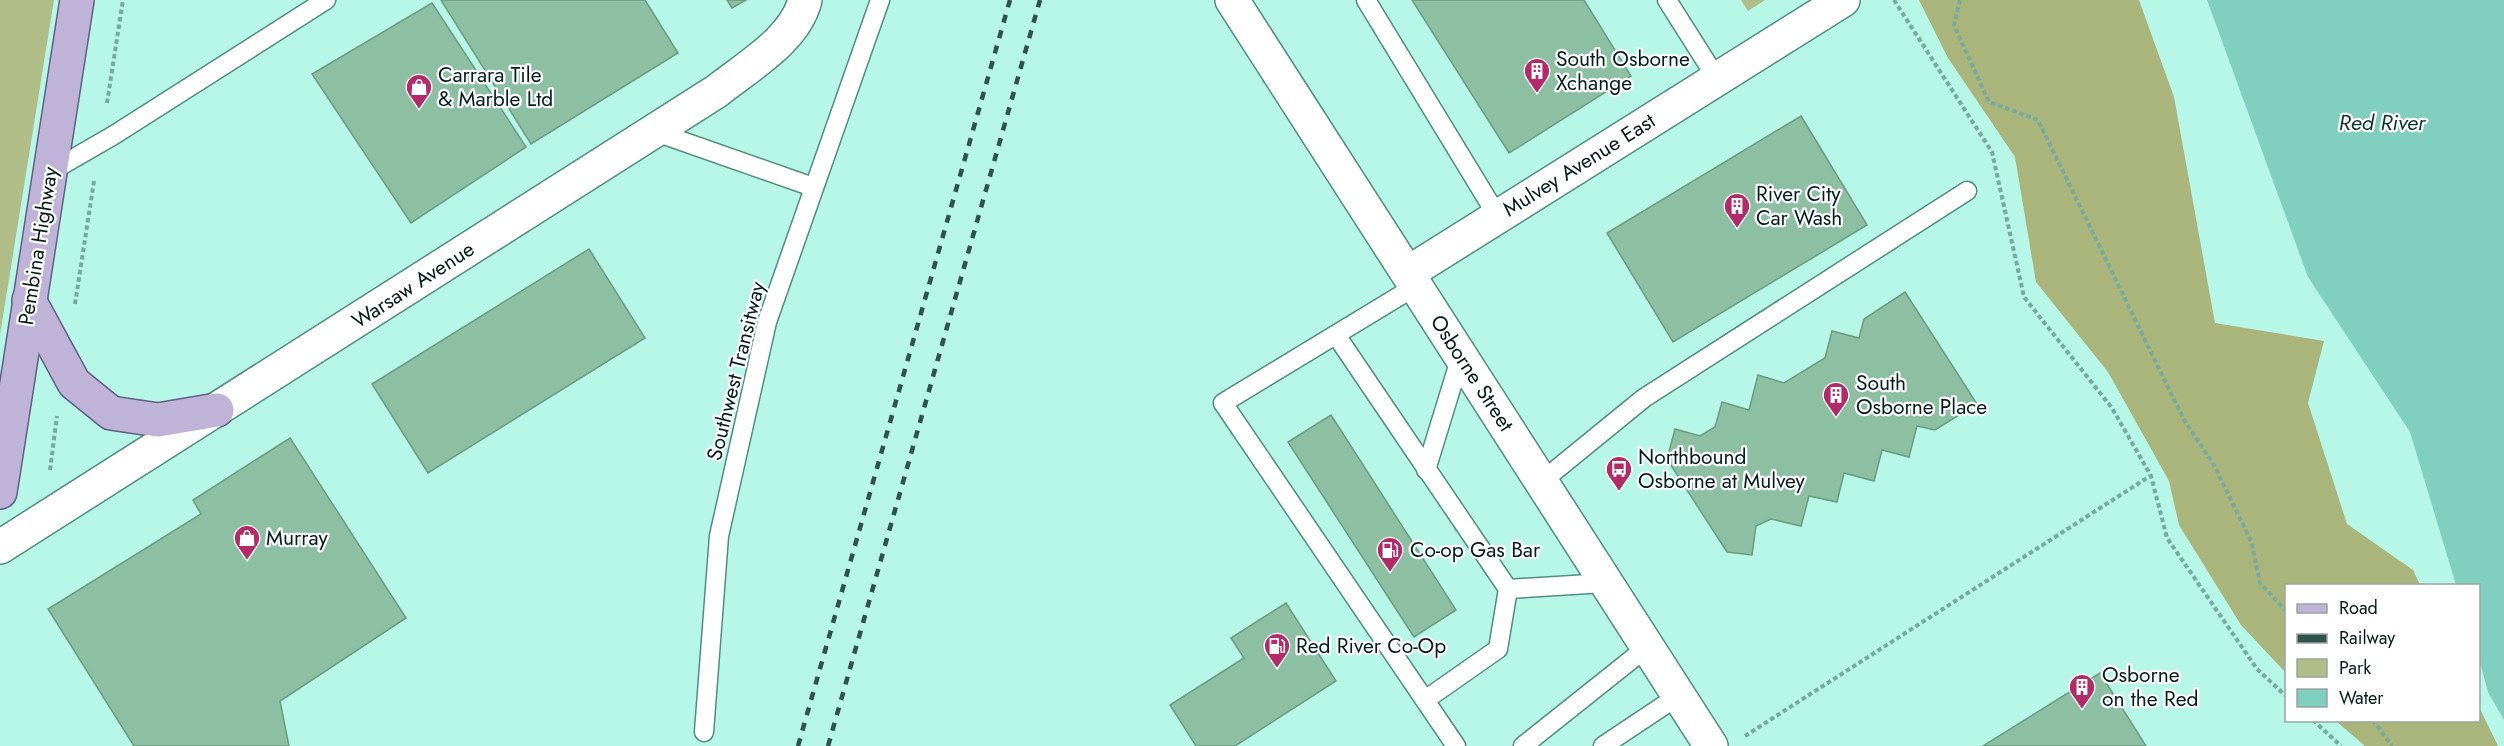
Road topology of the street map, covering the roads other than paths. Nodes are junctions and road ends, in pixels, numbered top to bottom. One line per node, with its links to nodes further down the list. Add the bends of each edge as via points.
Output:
1 (77, 0): 11 (main road, Pembina Highway)
2 (326, 0): 11 (lane)
3 (806, 0): 10 (street, Warsaw Avenue, via 784,38 717,91)
4 (880, 0): 12 (lane, Southwest Transitway)
5 (1232, 0): 15 (street, Osborne Street)
6 (1366, 0): 14 (lane)
7 (1667, 0): 9 (lane)
8 (1843, 0): 9 (street, Mulvey Avenue East)
9 (1717, 79): 14 (street, Mulvey Avenue East)
10 (653, 132): 12 (lane); 19 (street, Warsaw Avenue)
11 (50, 172): 16 (main road, Pembina Highway)
12 (813, 188): 29 (lane, Southwest Transitway, via 767,322 719,536)
13 (1967, 191): 21 (lane, via 1644,399)
14 (1498, 217): 15 (street, Mulvey Avenue East)
15 (1412, 280): 17 (lane); 18 (street, Osborne Street)
16 (29, 300): 19 (main road, via 74,383 111,412 158,420); 22 (main road, Pembina Highway)
17 (1336, 335): 20 (lane); 28 (lane, via 1223,403)
18 (1461, 356): 20 (lane); 21 (street, Osborne Street)
19 (217, 410): 23 (street, Warsaw Avenue)
20 (1426, 470): 25 (lane)
21 (1541, 482): 24 (street, Osborne Street)
22 (0, 492)
23 (0, 547)
24 (1605, 583): 25 (lane); 26 (street, Osborne Street)
25 (1508, 589): 28 (lane, via 1498,649)
26 (1646, 648): 27 (street, Osborne Street); 32 (lane)
27 (1678, 696): 30 (street, Osborne Street); 33 (lane)
28 (1425, 700): 31 (lane)
29 (704, 732)
30 (1724, 743)
31 (1456, 746)
32 (1522, 746)
33 (1603, 746)

